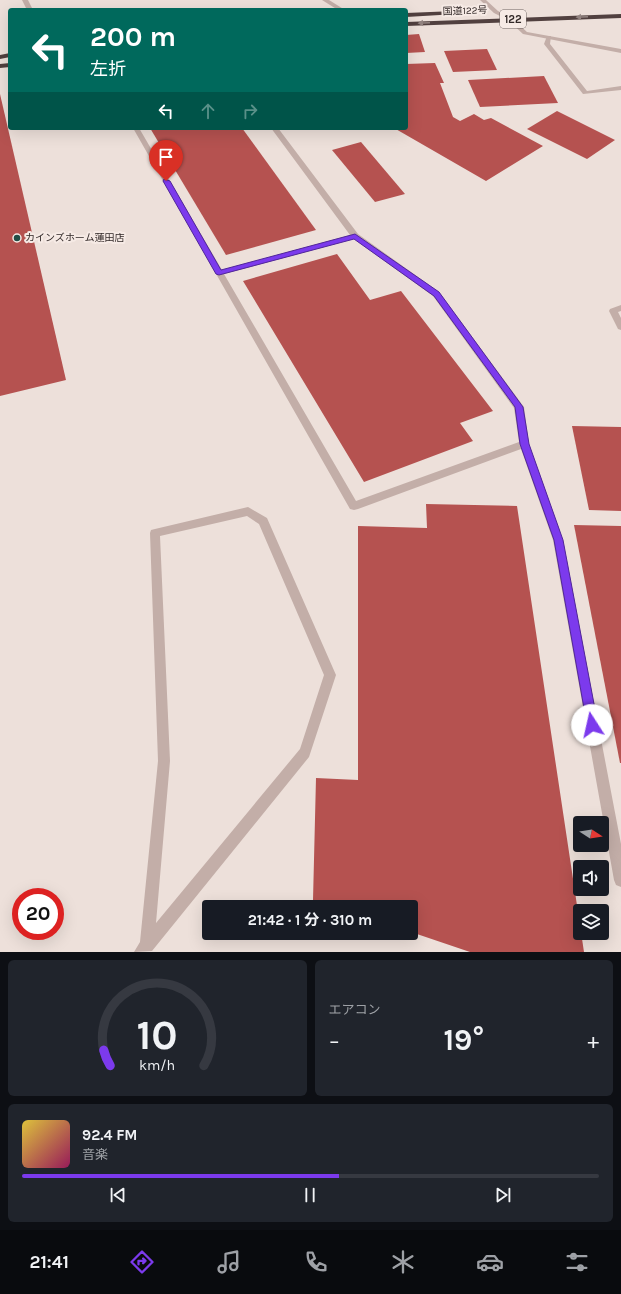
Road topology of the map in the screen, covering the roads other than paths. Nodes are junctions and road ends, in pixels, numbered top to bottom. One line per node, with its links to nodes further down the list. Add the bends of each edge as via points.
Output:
1 (325, 0): 3 (street)
2 (483, 0): 4 (street)
3 (339, 8)
4 (492, 12): 5 (highway, 国道122号 / 122); 9 (street)
5 (512, 12)
6 (466, 13): 7 (highway, 国道122号)
7 (408, 15)
8 (621, 16): 9 (highway, 国道122号 / 122, one-way to 9)
9 (510, 20): 10 (highway, 国道122号 / 122, one-way to 10); 11 (street, via 525,33)
10 (408, 24)
11 (549, 38): 12 (street); 13 (street, via 547,44 585,93)
12 (621, 51)
13 (621, 88)
14 (137, 130): 17 (street)
15 (276, 130): 16 (street)
16 (355, 236): 17 (street); 20 (street, via 436,294 519,407)
17 (219, 273): 20 (street, via 354,506)
18 (621, 308): 19 (street, via 613,311)
19 (621, 327)
20 (524, 444): 21 (street, via 558,540)
21 (621, 880)
22 (144, 949): 22 (street, via 164,762 156,532 248,511 263,521 330,675 305,753)

